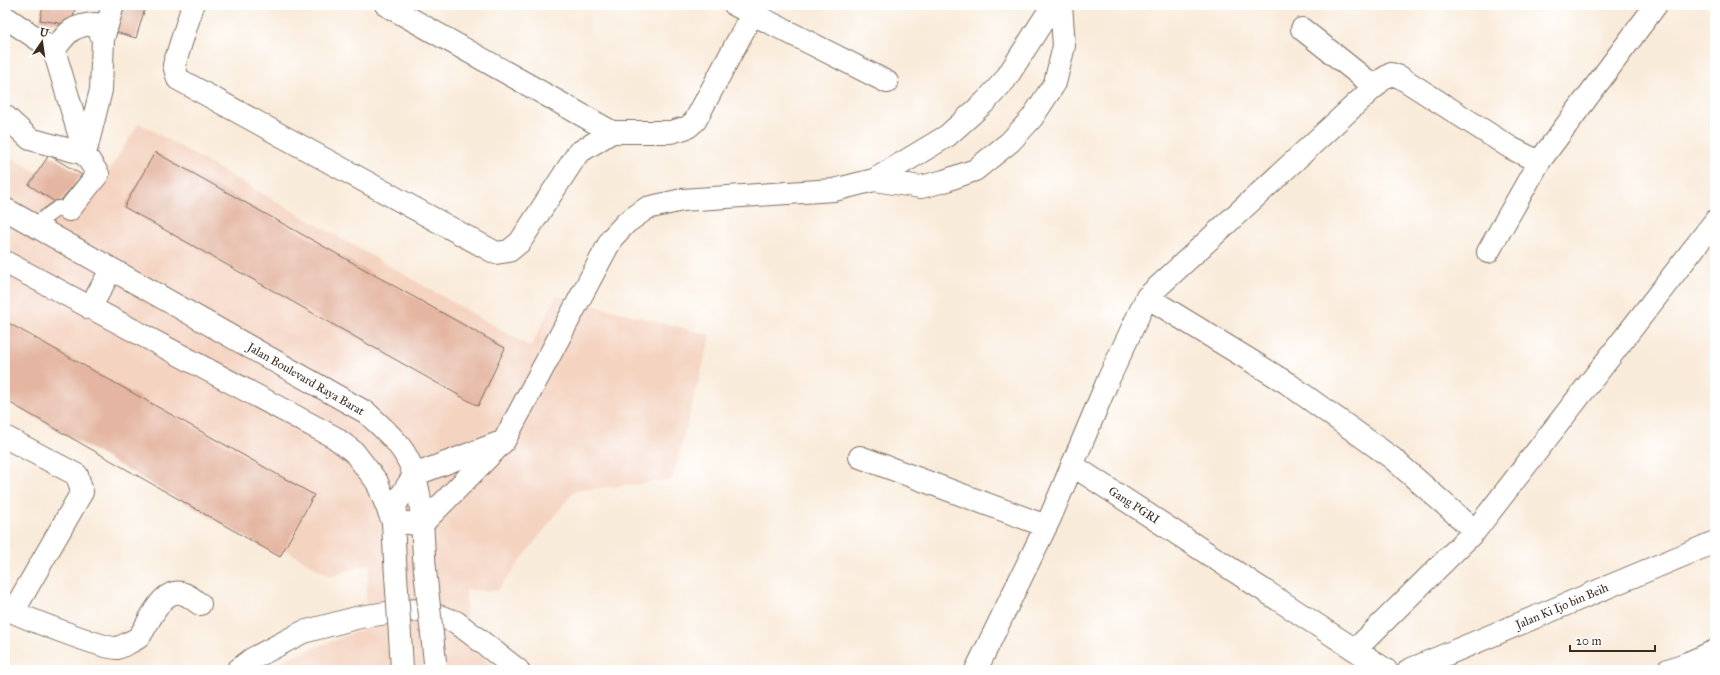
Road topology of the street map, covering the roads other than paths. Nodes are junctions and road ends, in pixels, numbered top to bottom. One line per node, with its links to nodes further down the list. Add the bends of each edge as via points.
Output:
1 (113, 5): 10 (street)
2 (193, 5): 15 (street, via 174,65 178,79 496,253 509,251 520,242 578,153)
3 (386, 5): 15 (street)
4 (1053, 5): 18 (street, via 1005,80 985,102 947,136)
5 (1061, 5): 18 (street, via 1064,46 1055,83 1032,118 1010,142 974,170 944,181 921,187)
6 (1656, 5): 17 (street)
7 (748, 8): 12 (street); 15 (street, via 695,121 688,127 671,132)
8 (5, 17): 11 (street)
9 (1302, 29): 13 (street)
10 (103, 39): 11 (street, via 96,24 81,24 65,35); 16 (street, via 101,90)
11 (54, 50): 16 (street)
12 (887, 82)
13 (1375, 87): 17 (street, via 1391,74 1400,76 1511,148); 26 (street)
14 (5, 116): 16 (street, via 30,138)
15 (612, 132)
16 (85, 154): 20 (street, via 98,174)
17 (1539, 162): 23 (street)
18 (874, 180): 29 (street, via 834,190 682,200 647,208 626,223 612,238)
19 (5, 209): 22 (street, Jalan Boulevard Raya Barat)
20 (69, 210): 22 (lane, via 58,208)
21 (1715, 221): 36 (street)
22 (34, 225): 25 (street, Jalan Boulevard Raya Barat)
23 (1488, 252)
24 (5, 262): 27 (street)
25 (111, 270): 27 (street); 32 (street, Jalan Boulevard Raya Barat, via 367,413 398,444 412,466)
26 (1147, 297): 31 (street); 36 (street, via 1287,383 1386,453)
27 (90, 308): 33 (street, via 334,436 354,452 377,482)
28 (5, 437): 39 (street, via 77,475 82,492)
29 (504, 441): 32 (street); 34 (street)
30 (860, 457): 35 (street)
31 (1072, 465): 35 (street); 40 (street, Gang PGRI)
32 (414, 475): 33 (street, via 396,504); 34 (street, Jalan Boulevard Raya Barat)
33 (393, 522): 34 (street); 42 (street, bridge)
34 (422, 524): 43 (street, Jalan Boulevard Raya Barat, bridge)
35 (1046, 526): 47 (street)
36 (1474, 531): 40 (street)
37 (1715, 542): 49 (street, Jalan Ki Ijo bin Beih)
38 (200, 604): 39 (street, via 184,594 177,593 166,597 138,638 118,648 94,642)
39 (9, 610)
40 (1356, 649): 48 (street, Gang PGRI)
41 (1715, 651): 44 (street)
42 (401, 660)
43 (436, 666)
44 (1694, 667): 50 (street)
45 (238, 670): 46 (street, via 302,632 360,617 421,610 456,622)
46 (518, 670)
47 (976, 670)
48 (1386, 670)
49 (1409, 670)
50 (1668, 670)

